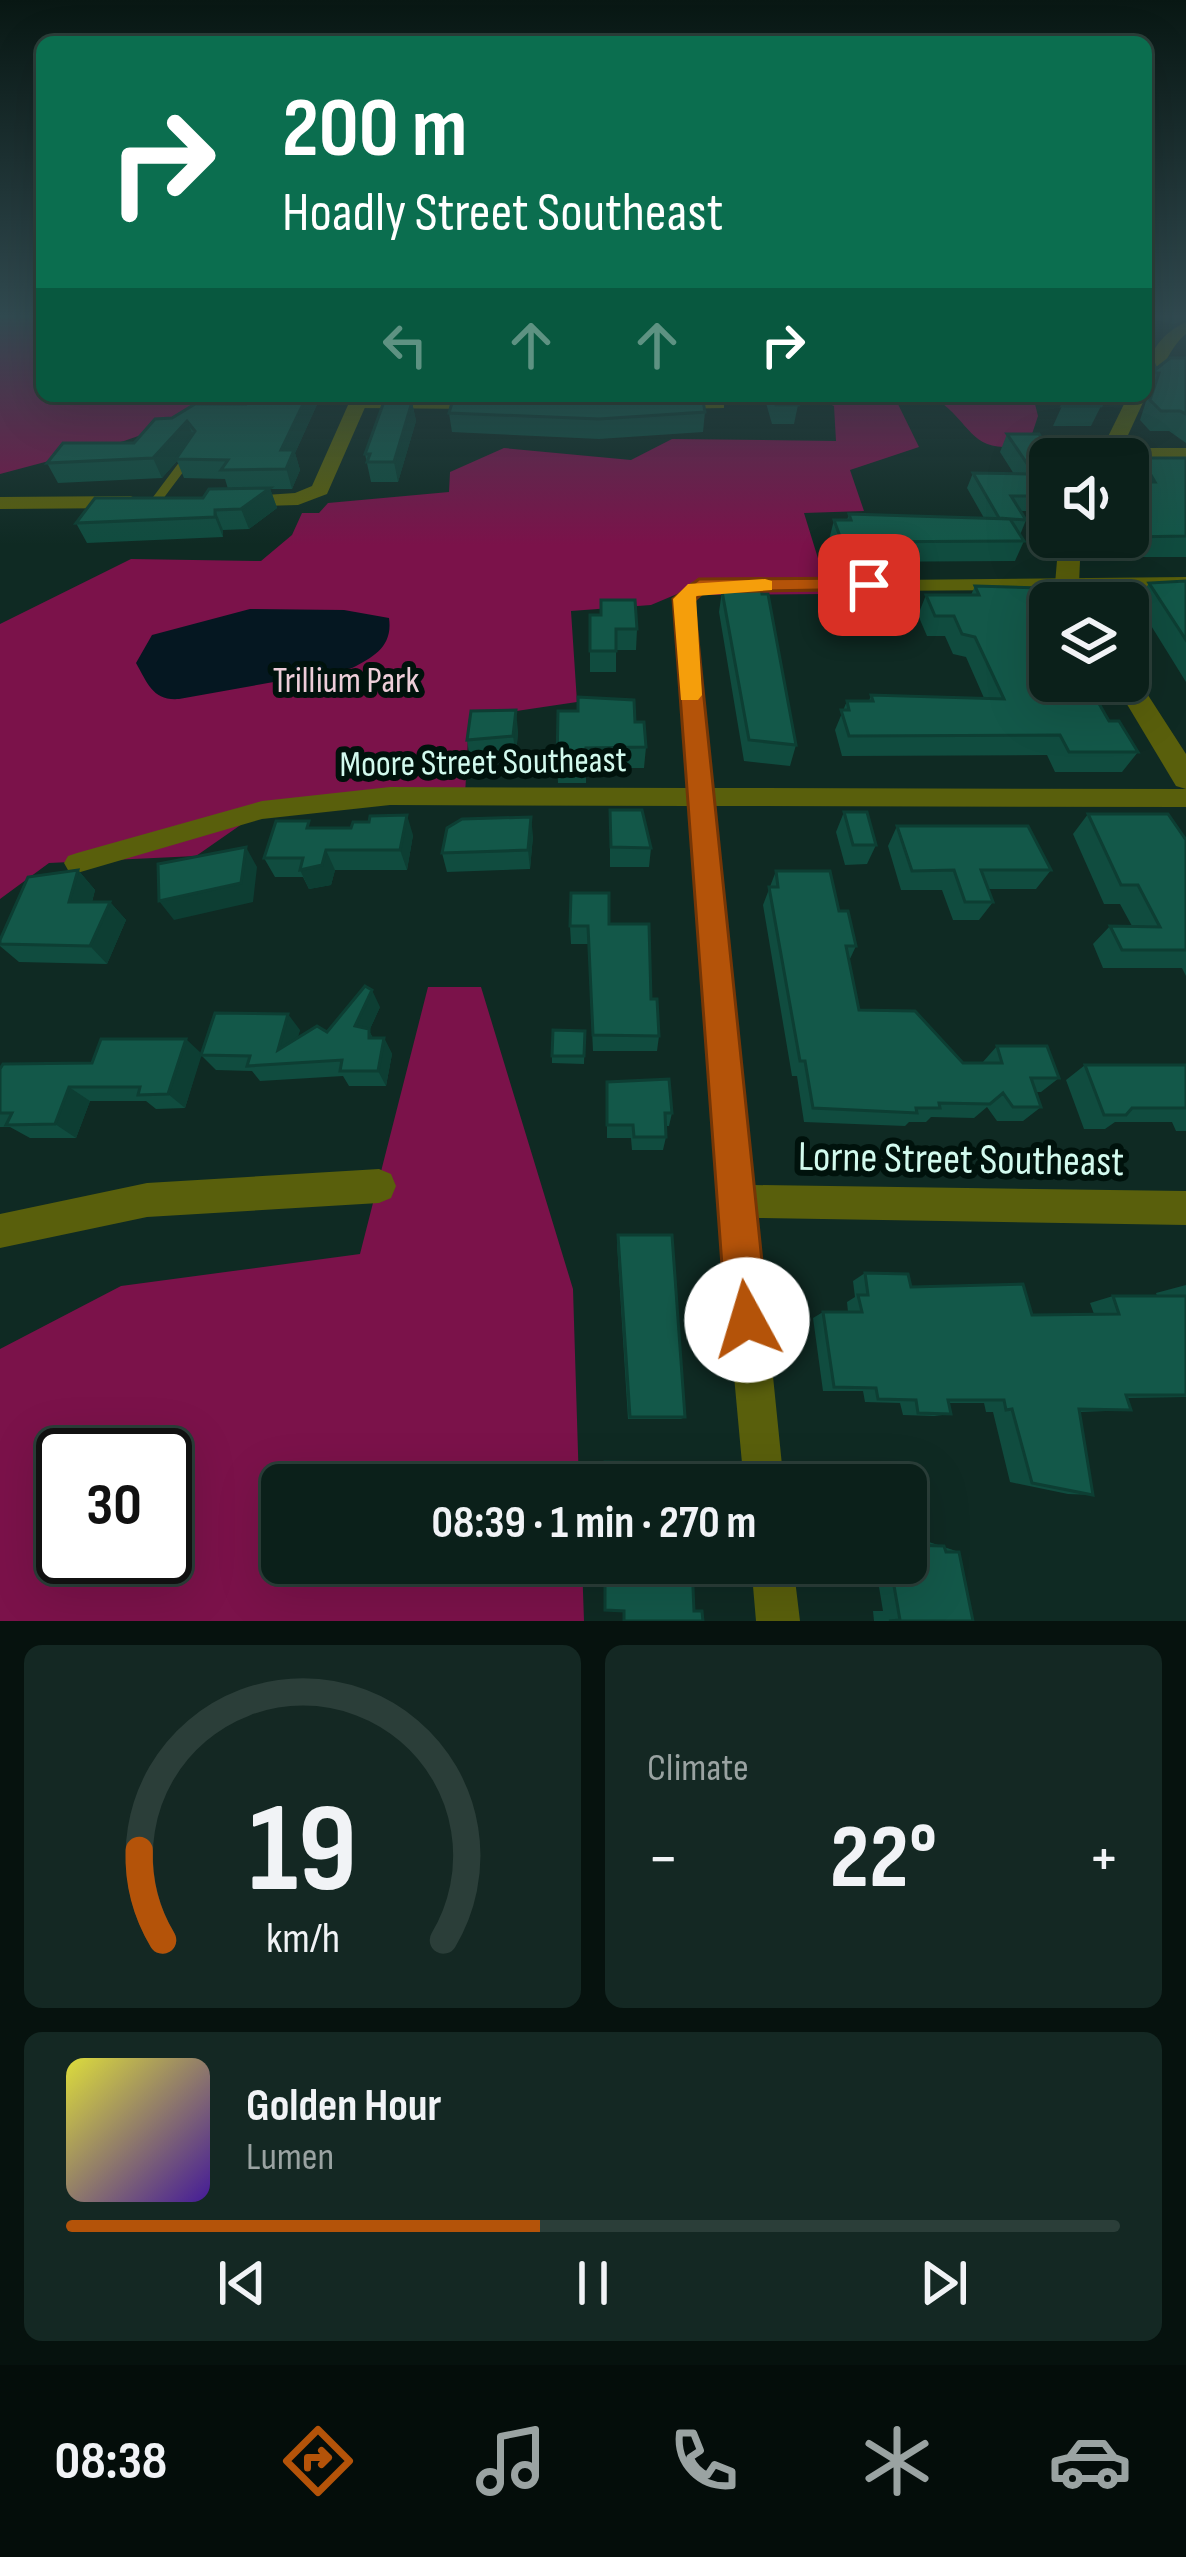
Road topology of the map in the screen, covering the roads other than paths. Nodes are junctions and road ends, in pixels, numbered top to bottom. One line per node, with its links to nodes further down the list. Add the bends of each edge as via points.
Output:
1 (359, 402): 13 (street, via 331,474 309,496)
2 (414, 402): 5 (street)
3 (1135, 402): 7 (street)
4 (719, 404): 6 (street)
5 (495, 405)
6 (652, 405)
7 (1117, 438)
8 (195, 448): 11 (lane)
9 (1186, 453): 10 (street)
10 (1149, 454)
11 (165, 502): 12 (street)
12 (0, 503)
13 (216, 503)
14 (1186, 583): 15 (street)
15 (1149, 586)
16 (1029, 592): 19 (street, via 699,586 683,599)
17 (1139, 702): 18 (street)
18 (1186, 778)
19 (698, 795): 20 (street, Moore Street Southeast); 21 (street, Moore Street Southeast, via 390,796 290,807); 23 (street)
20 (1186, 798)
21 (76, 863)
22 (379, 1186): 25 (street, via 147,1200)
23 (735, 1201): 24 (street, Lorne Street Southeast); 26 (street)
24 (1186, 1208)
25 (0, 1231)
26 (762, 1464)
27 (774, 1584): 28 (street)
28 (778, 1621)

